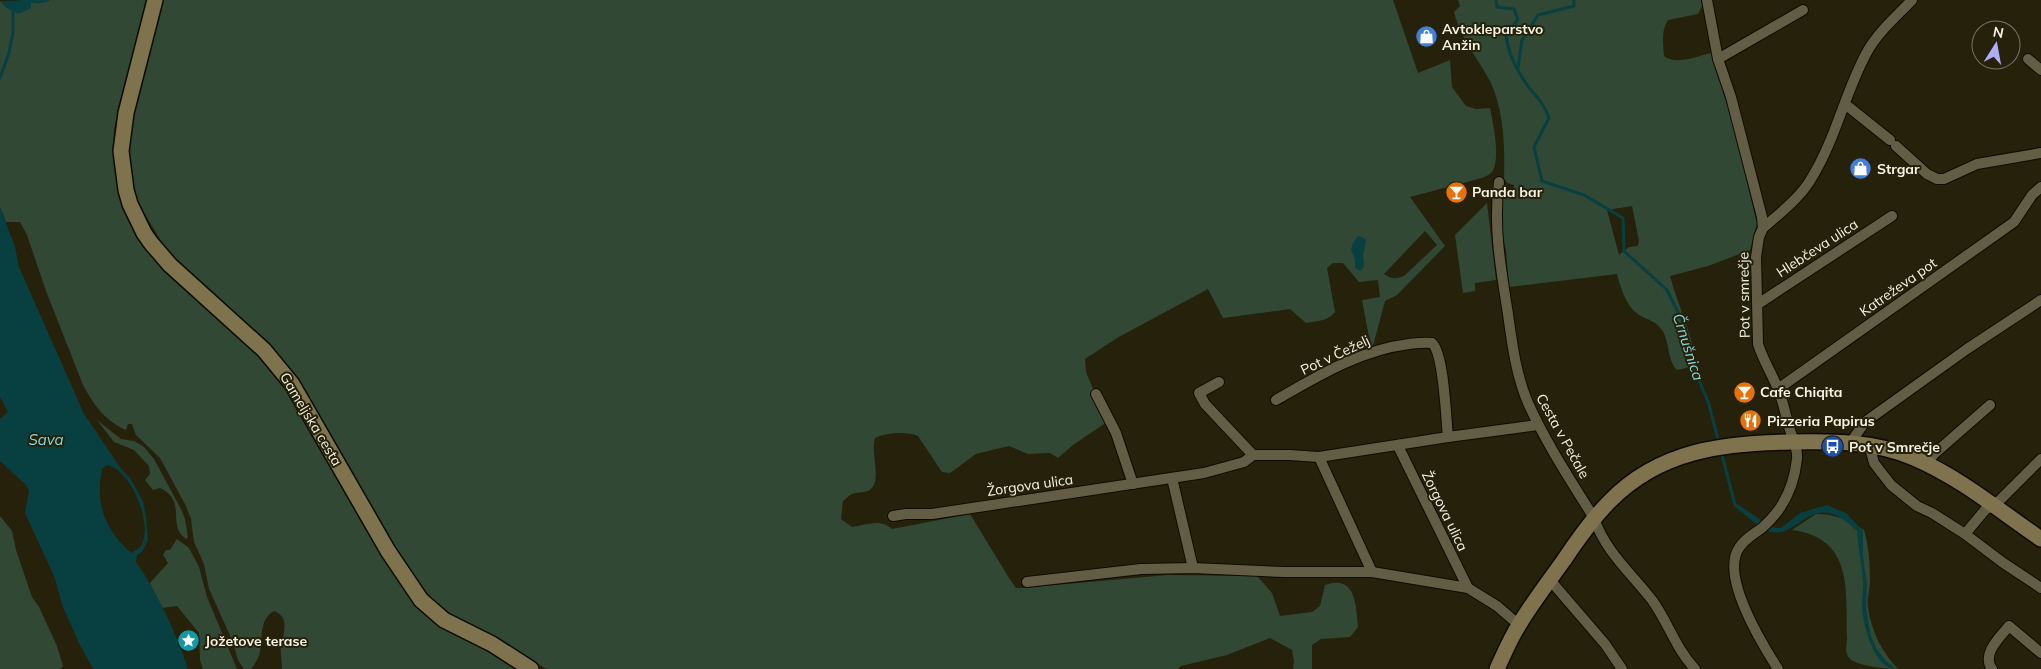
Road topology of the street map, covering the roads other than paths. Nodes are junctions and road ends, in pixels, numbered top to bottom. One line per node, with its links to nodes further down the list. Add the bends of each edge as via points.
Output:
1 (155, 0): 46 (street, Gameljska cesta, via 120,151 128,197 147,238 170,265 264,350 289,380 388,551 421,600 444,620 492,644)
2 (1707, 0): 5 (street, Pot v smrečje)
3 (1912, 0): 8 (street, via 1868,51)
4 (1803, 10): 5 (street)
5 (1718, 59): 13 (street, Pot v smrečje, via 1731,97)
6 (2028, 60): 7 (street)
7 (2041, 70)
8 (1845, 104): 9 (street, via 1937,179 1977,164); 13 (street, via 1811,180)
9 (2041, 153)
10 (1499, 182): 21 (street, Cesta v Pečale, via 1496,225 1511,337 1520,380)
11 (2041, 187): 17 (street, Katreževa pot, via 2014,222)
12 (1892, 216): 15 (street, Hlebčeva ulica)
13 (1763, 228): 15 (street, Pot v smrečje, via 1756,256)
14 (2041, 300): 24 (street, via 1864,422)
15 (1758, 304): 17 (street, Pot v smrečje, via 1758,344)
16 (1219, 382): 27 (street, via 1200,393 1205,404)
17 (1778, 389): 23 (street, Pot v smrečje)
18 (1096, 394): 32 (street, via 1116,433)
19 (1276, 400): 22 (street, Pot v Čeželj, via 1368,353 1389,347 1432,343 1438,350 1444,384)
20 (1990, 405): 30 (street, via 1934,454)
21 (1538, 425): 22 (street, Žorgova ulica); 35 (street, Cesta v Pečale)
22 (1448, 437): 26 (street, Žorgova ulica)
23 (1795, 442): 24 (street); 35 (street, via 1744,443 1682,456 1647,472 1624,488); 50 (street, Pot v smrečje, via 1796,467 1785,500 1778,512 1738,549 1734,558 1733,573 1746,610)
24 (1851, 442): 25 (street)
25 (1869, 444): 30 (street, via 1900,452); 36 (street, via 1874,463 1892,485 1917,506)
26 (1398, 446): 28 (street, Žorgova ulica); 42 (street, Žorgova ulica)
27 (1253, 455): 28 (street, Žorgova ulica); 31 (street, Žorgova ulica, via 1244,462 1204,474)
28 (1319, 457): 39 (street)
29 (2041, 459): 33 (street)
30 (1927, 464): 33 (street)
31 (1172, 478): 32 (street, Žorgova ulica); 38 (street)
32 (1133, 484): 34 (street, Žorgova ulica, via 932,514)
33 (1992, 506): 36 (street); 37 (street)
34 (893, 516)
35 (1594, 518): 40 (street); 49 (street, Cesta v Pečale, via 1618,562 1652,601 1686,660)
36 (1965, 534): 43 (street)
37 (2041, 539)
38 (1193, 568): 39 (street); 41 (street, via 1141,569)
39 (1372, 572): 42 (street)
40 (1550, 580): 44 (street); 48 (street)
41 (1027, 582)
42 (1468, 588): 44 (street)
43 (2041, 588)
44 (1519, 625): 47 (street)
45 (2041, 653): 51 (street, via 2009,626 1990,650 1989,666)
46 (531, 669)
47 (1496, 669)
48 (1622, 669)
49 (1695, 669)
50 (1778, 669)
51 (1992, 669)

